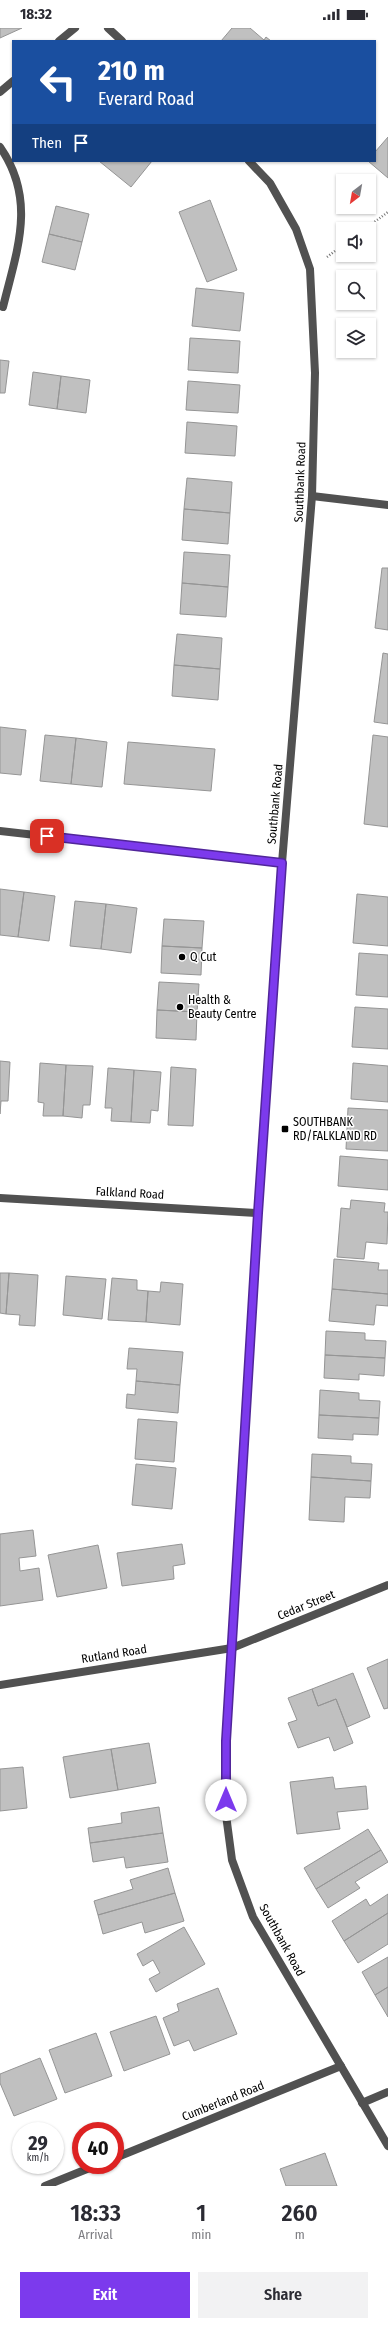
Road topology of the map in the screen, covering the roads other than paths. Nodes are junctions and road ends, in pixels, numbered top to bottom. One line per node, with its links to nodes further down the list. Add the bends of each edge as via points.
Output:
1 (75, 28): 3 (street)
2 (108, 28): 4 (street)
3 (60, 40)
4 (121, 40)
5 (12, 81): 6 (street)
6 (0, 92)
7 (0, 146): 9 (street, via 20,190 21,231)
8 (250, 162): 10 (street, Southbank Road, via 270,183 296,229 310,269 315,373)
9 (3, 307)
10 (312, 496): 11 (street); 13 (street, Southbank Road)
11 (388, 505)
12 (0, 831): 13 (street)
13 (282, 863): 15 (street, Southbank Road)
14 (0, 1198): 15 (street, Falkland Road)
15 (258, 1213): 17 (street, Southbank Road)
16 (388, 1585): 17 (street, Cedar Street)
17 (232, 1648): 18 (street, Rutland Road); 19 (street, Southbank Road, via 226,1741 226,1815 232,1860 253,1917)
18 (0, 1684)
19 (341, 2066): 21 (street, Southbank Road); 23 (street, Cumberland Road)
20 (388, 2092): 21 (street)
21 (362, 2102): 22 (street, Southbank Road)
22 (388, 2146)
23 (124, 2154)
24 (75, 2174): 25 (street)
25 (45, 2186)

